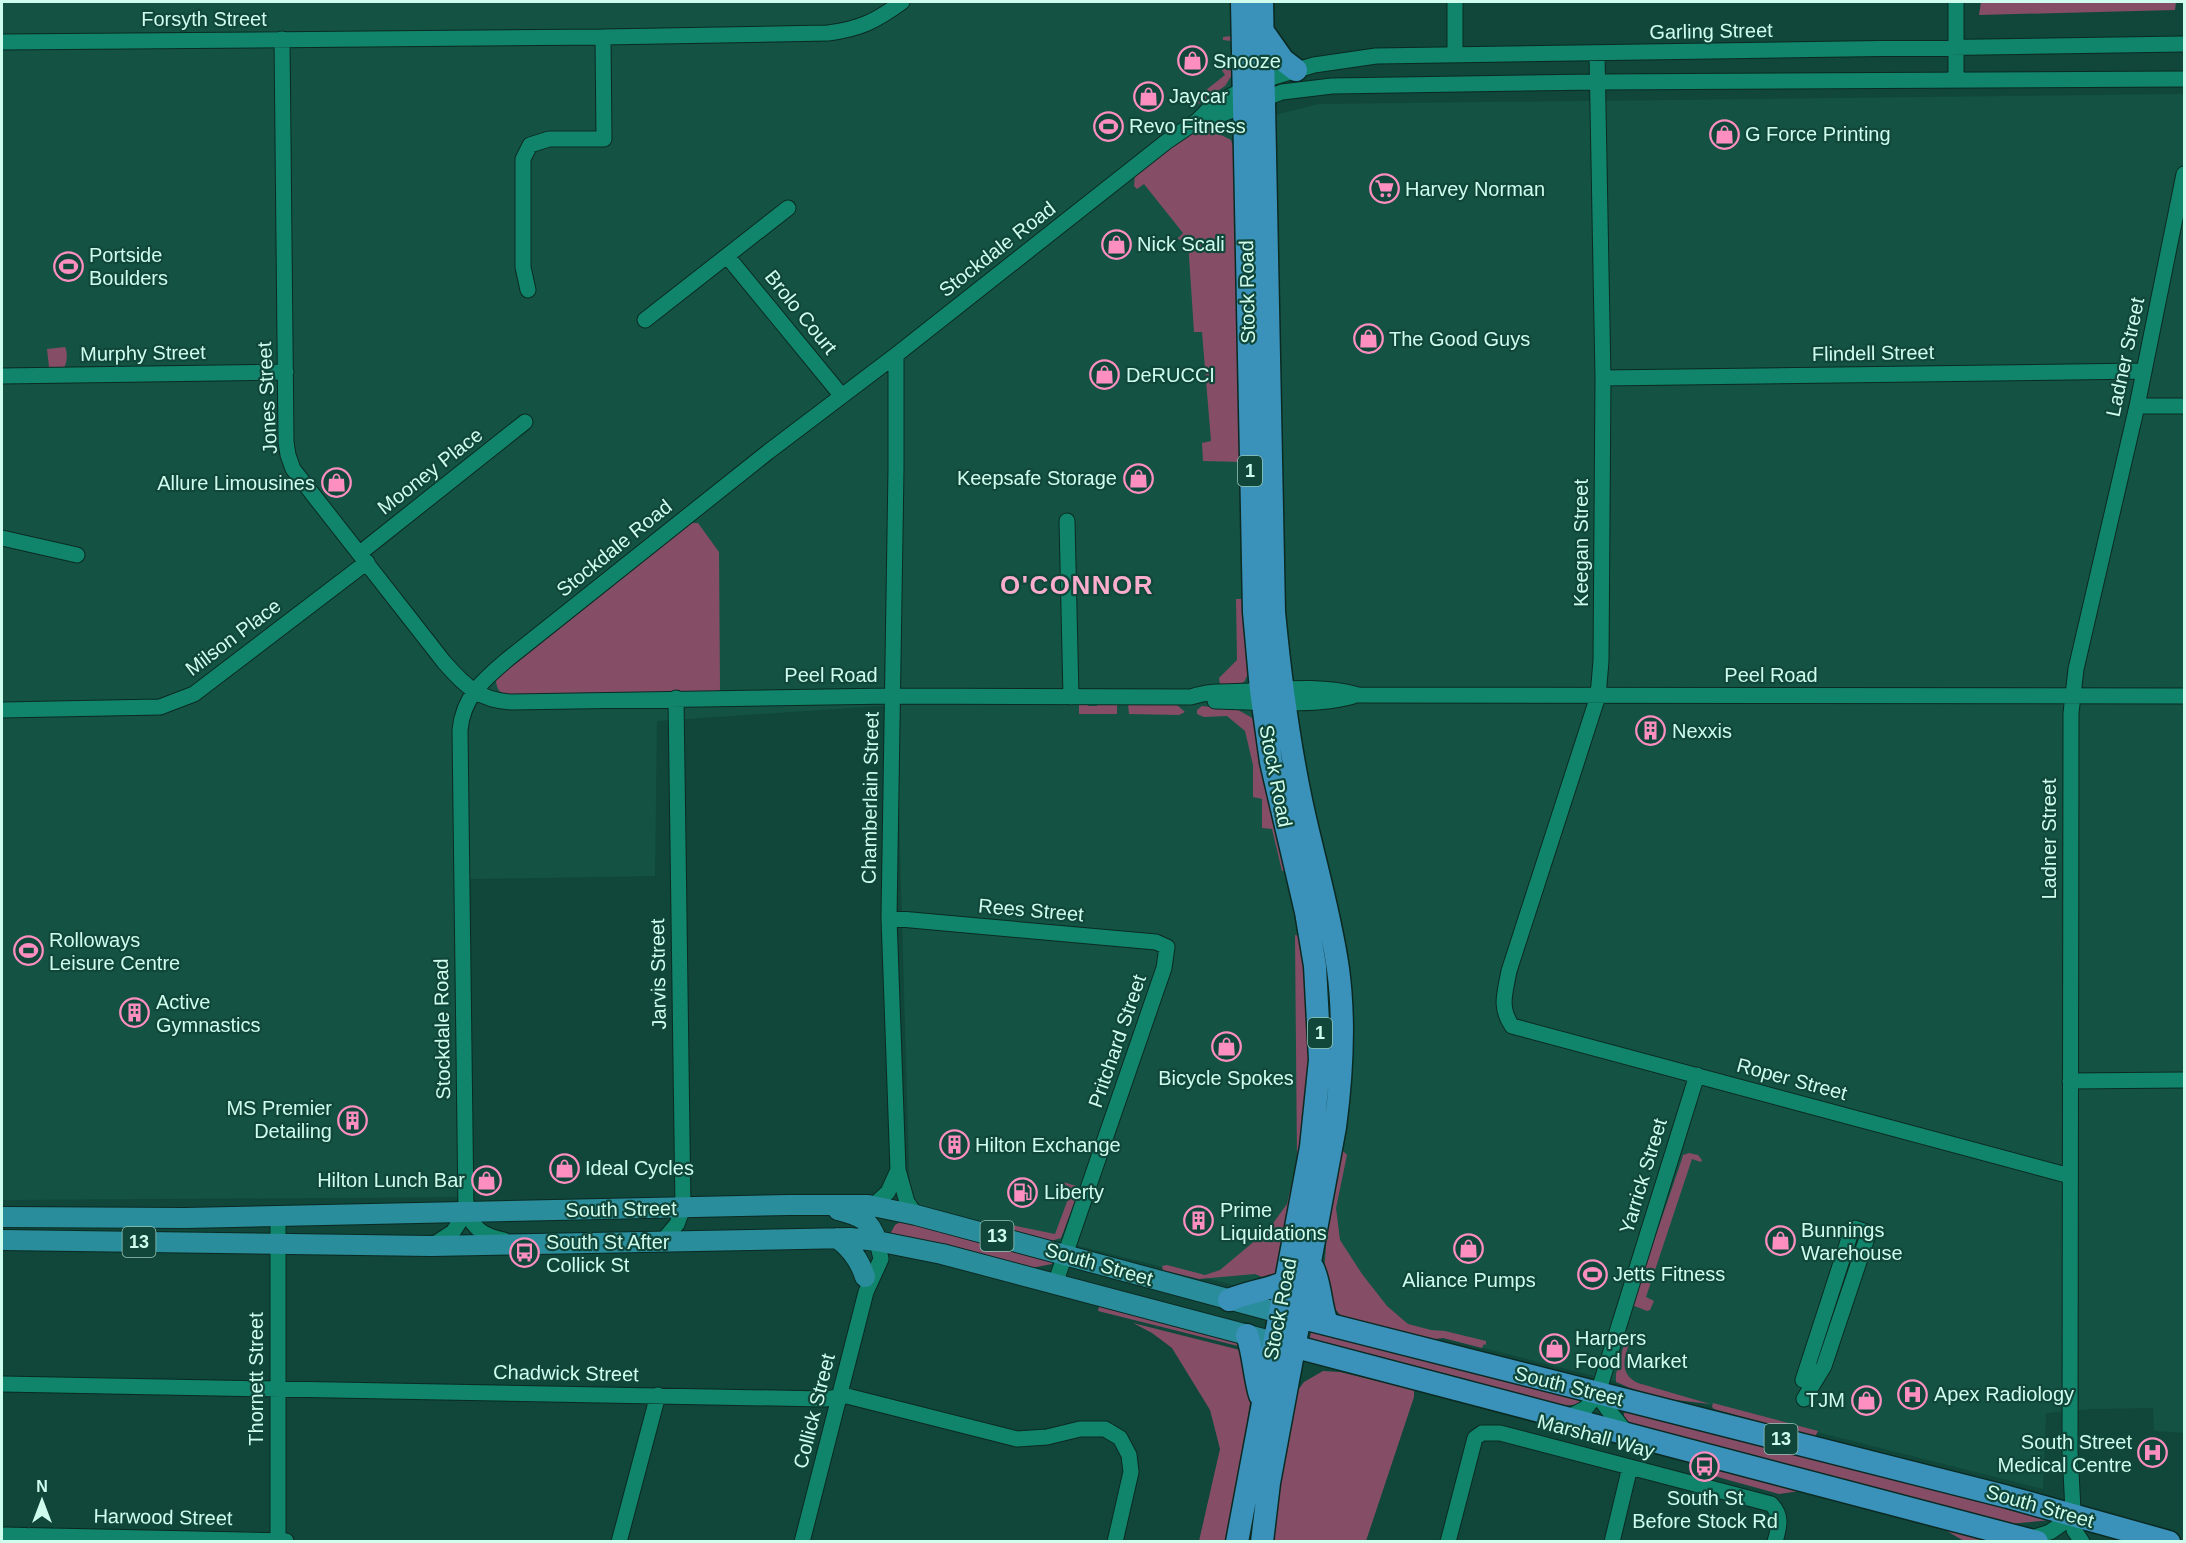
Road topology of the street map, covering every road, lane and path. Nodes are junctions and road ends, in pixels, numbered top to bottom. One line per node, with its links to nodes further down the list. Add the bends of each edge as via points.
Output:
1 (902, 2): 7 (street, Forsyth Street, via 864,26 828,33)
2 (1242, 2): 18 (highway, Stock Road / 1)
3 (1262, 2): 6 (highway, Stock Road / 1)
4 (1455, 2): 13 (street)
5 (1956, 2): 11 (street)
6 (1263, 30): 14 (highway, via 1283,60); 18 (highway, Stock Road / 1)
7 (603, 37): 8 (street, Forsyth Street); 22 (street, via 604,139 549,140 530,145 523,159 523,267)
8 (282, 39): 9 (street, Forsyth Street); 26 (street, Jones Street)
9 (2, 42)
10 (2184, 44): 11 (street, Garling Street)
11 (1956, 48): 12 (street, Garling Street); 16 (street)
12 (1597, 54): 13 (street, Garling Street); 17 (street, Keegan Street)
13 (1455, 55): 14 (street, Garling Street, via 1357,58)
14 (1296, 70): 18 (street, Garling Street)
15 (2184, 79): 16 (street)
16 (1956, 80): 17 (street)
17 (1598, 82): 18 (street, via 1332,86); 28 (street, Keegan Street)
18 (1254, 93): 24 (street, Stockdale Road, via 1214,104); 39 (highway, Stock Road / 1, via 1274,587)
19 (2184, 174): 25 (street, Ladner Street)
20 (788, 208): 21 (street)
21 (728, 256): 23 (street); 29 (street, Brolo Court)
22 (528, 291)
23 (645, 320)
24 (896, 355): 29 (street, Stockdale Road); 38 (street, Chamberlain Street)
25 (2144, 371): 28 (street, Flindell Street); 30 (street, Ladner Street)
26 (286, 372): 27 (street, Murphy Street); 36 (street, Jones Street, via 286,442 293,469)
27 (2, 376)
28 (1603, 378): 40 (street, Keegan Street)
29 (841, 395): 37 (street, Stockdale Road)
30 (2137, 406): 31 (street); 41 (street, Ladner Street)
31 (2184, 406)
32 (525, 422): 36 (street, Mooney Place)
33 (1067, 521): 43 (street)
34 (2, 538): 35 (street)
35 (77, 555)
36 (364, 558): 37 (street, Jones Street, via 444,662); 45 (street, Milson Place, via 194,694 160,708)
37 (473, 690): 44 (street, Peel Road, via 497,701); 57 (street, Stockdale Road, via 460,730)
38 (892, 696): 43 (street, Peel Road); 44 (street, Peel Road); 46 (street, Chamberlain Street)
39 (1272, 696): 40 (street, Peel Road, via 1341,700 1358,695); 43 (street, Peel Road, via 1204,701 1191,697); 73 (highway, Stock Road / 1, via 1333,938 1341,1002 1339,1098); 74 (highway, Stock Road / 1, via 1271,762 1311,940 1320,1029 1315,1114)
40 (1598, 696): 41 (street, Peel Road); 48 (street, Keegan Street, via 1509,971 1503,1007)
41 (2072, 696): 42 (street, Peel Road); 51 (street, Ladner Street)
42 (2184, 696)
43 (1071, 697)
44 (676, 698): 56 (street, Jarvis Street)
45 (2, 710)
46 (890, 918): 47 (street, Rees Street, via 1162,943); 52 (street, Chamberlain Street)
47 (1167, 947): 72 (street, Pritchard Street, via 1164,968)
48 (1506, 1018): 49 (street, Roper Street, via 1512,1026)
49 (1697, 1075): 53 (street, Roper Street); 87 (street, Yarrick Street)
50 (2184, 1080): 51 (street)
51 (2070, 1081): 53 (street, Ladner Street)
52 (898, 1170): 55 (street, via 888,1191); 58 (street, Chamberlain Street)
53 (2070, 1176): 95 (street, Ladner Street)
54 (818, 1205): 55 (main road, South Street / 13); 56 (main road, South Street / 13); 65 (main road, via 866,1221)
55 (874, 1205): 58 (main road, South Street / 13)
56 (683, 1208): 57 (main road, South Street / 13); 69 (street)
57 (466, 1212): 59 (main road, South Street / 13); 70 (street, via 474,1227 484,1234); 71 (street, via 453,1232)
58 (910, 1213): 65 (main road, via 889,1224); 72 (main road, South Street / 13)
59 (278, 1216): 62 (main road, South Street / 13); 68 (street, Thornett Street)
60 (2, 1217): 61 (main road, South Street / 13)
61 (77, 1218): 62 (main road, South Street / 13); 66 (main road)
62 (185, 1218): 67 (main road)
63 (837, 1238): 65 (main road, South Street / 13); 69 (main road, South Street / 13); 76 (main road, via 853,1252)
64 (2, 1239): 66 (main road, South Street / 13)
65 (877, 1241): 75 (main road, South Street / 13); 76 (street, Collick Street)
66 (108, 1242): 67 (main road, South Street / 13)
67 (186, 1243): 68 (main road, South Street / 13)
68 (277, 1243): 71 (main road, South Street / 13); 86 (street, Thornett Street)
69 (661, 1243): 70 (main road, South Street / 13)
70 (523, 1244): 71 (main road, South Street / 13)
71 (431, 1246)
72 (1064, 1254): 75 (street, Pritchard Street); 77 (main road, South Street / 13)
73 (1311, 1264): 78 (highway, Stock Road / 1); 79 (highway, via 1319,1280)
74 (1286, 1282): 77 (highway); 78 (highway, Stock Road / 1)
75 (1054, 1284): 80 (main road, South Street / 13)
76 (866, 1285): 89 (street, Collick Street)
77 (1229, 1300): 78 (main road, South Street / 13)
78 (1290, 1315): 79 (highway, South Street / 13); 81 (highway, Stock Road / 1)
79 (1327, 1323): 87 (highway, South Street / 13)
80 (1247, 1335): 81 (main road, South Street / 13); 91 (highway)
81 (1284, 1344): 82 (highway, South Street / 13); 83 (highway, Stock Road / 1); 91 (highway, Stock Road / 1)
82 (1338, 1358): 83 (highway); 92 (highway, South Street / 13)
83 (1289, 1374): 104 (highway, Stock Road / 1)
84 (1803, 1380): 90 (street, via 1852,1229 1867,1232 1824,1366)
85 (2, 1384): 86 (street, Chadwick Street)
86 (277, 1390): 88 (street, Chadwick Street); 98 (street, Thornett Street)
87 (1598, 1393): 92 (street, Yarrick Street, via 1586,1408); 93 (street, via 1606,1410 1621,1423); 95 (highway, South Street / 13)
88 (658, 1395): 89 (street, Chadwick Street); 100 (street)
89 (838, 1398): 101 (street, Collick Street); 102 (street, Chadwick Street, via 848,1396 1017,1439 1105,1429 1120,1438 1129,1455 1131,1472)
90 (1804, 1399)
91 (1262, 1402): 103 (highway, Stock Road / 1)
92 (1565, 1419): 93 (highway, South Street / 13)
93 (1627, 1435): 97 (highway, South Street / 13)
94 (1630, 1467): 105 (street, Marshall Way, via 1500,1432 1482,1433 1475,1438); 106 (street); 107 (street, Marshall Way, via 1771,1504 1780,1518)
95 (2073, 1516): 97 (street); 108 (street, Ladner Street, via 2074,1530); 109 (highway, South Street / 13)
96 (2, 1535): 98 (street, Harwood Street)
97 (2033, 1540)
98 (278, 1541): 99 (street, Harwood Street)
99 (288, 1542)
100 (619, 1542)
101 (802, 1542)
102 (1115, 1542)
103 (1237, 1542)
104 (1262, 1542)
105 (1448, 1542)
106 (1612, 1542)
107 (1775, 1542)
108 (2082, 1542)
109 (2169, 1542)

